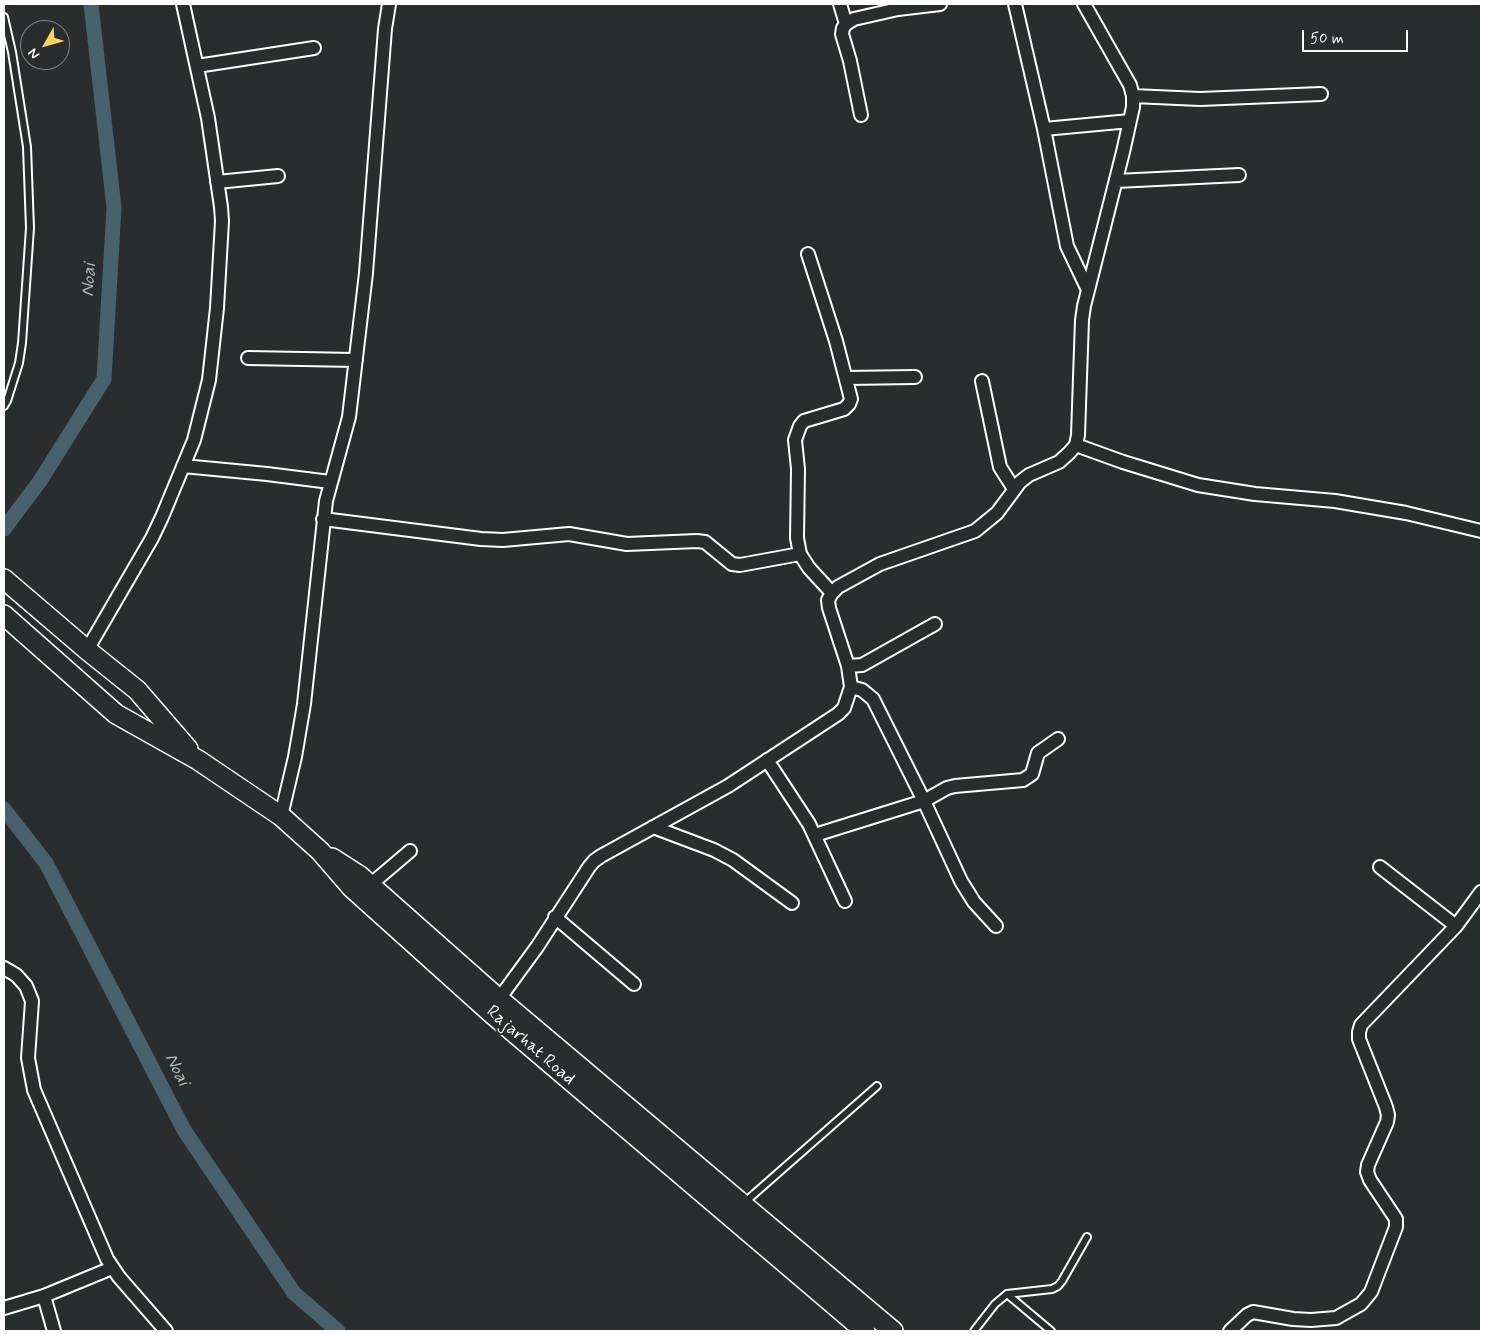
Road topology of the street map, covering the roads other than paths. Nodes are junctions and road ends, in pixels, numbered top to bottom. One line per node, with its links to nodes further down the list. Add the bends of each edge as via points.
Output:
1 (183, 4): 10 (street)
2 (389, 4): 23 (street)
3 (840, 4): 8 (street)
4 (940, 4): 8 (street, via 898,9 854,19)
5 (1015, 4): 15 (street)
6 (1084, 4): 12 (street, via 1130,85)
7 (4, 17): 27 (lane, via 27,147 30,228 22,343 19,363)
8 (846, 24): 13 (street, via 842,34)
9 (314, 48): 10 (street)
10 (197, 66): 19 (street)
11 (1321, 94): 12 (street, via 1200,99)
12 (1133, 96): 14 (street)
13 (861, 115)
14 (1130, 121): 15 (street); 18 (street)
15 (1044, 129): 21 (street, via 1067,246)
16 (1238, 175): 18 (street)
17 (278, 176): 19 (street)
18 (1116, 181): 21 (street)
19 (217, 182): 29 (street, via 222,221 209,380 194,440)
20 (808, 254): 25 (street)
21 (1088, 290): 28 (street, via 1082,320)
22 (248, 358): 23 (street)
23 (356, 360): 30 (street, via 349,417)
24 (915, 377): 25 (street)
25 (846, 378): 34 (street, via 851,399 847,407 804,421 796,440)
26 (982, 381): 31 (street, via 1000,467)
27 (4, 406)
28 (1076, 445): 31 (street, via 1059,462 1029,475); 33 (street, via 1198,485 1336,501)
29 (183, 466): 30 (street); 39 (street, via 152,538)
30 (330, 482): 32 (street)
31 (1014, 490): 36 (street, via 997,514 974,531 875,566)
32 (324, 519): 34 (street, via 481,539 569,534 627,544 697,541 705,542 732,564 740,565); 46 (street, via 304,704)
33 (1481, 531)
34 (800, 554): 36 (street)
35 (4, 578): 39 (main road)
36 (832, 593): 40 (street, via 828,600 829,608)
37 (4, 615): 43 (main road, via 116,714)
38 (935, 624): 40 (street, via 862,665)
39 (87, 650): 43 (main road, via 137,690)
40 (848, 666): 41 (street)
41 (851, 687): 44 (street, via 844,708 838,714); 45 (street, via 862,690 873,699)
42 (1058, 738): 45 (street, via 1038,753 1032,774 1023,780 955,786)
43 (198, 760): 46 (main road, Rajarhat Road)
44 (767, 760): 47 (street, via 728,786); 48 (street)
45 (924, 801): 48 (street); 57 (street, via 967,893)
46 (281, 816): 50 (main road, Rajarhat Road)
47 (653, 827): 55 (street, via 727,857); 56 (street, via 594,861)
48 (815, 835): 54 (street)
49 (410, 851): 52 (street)
50 (320, 852): 52 (main road); 71 (main road, Rajarhat Road, via 352,888 490,1012)
51 (1380, 867): 58 (street)
52 (370, 885): 61 (main road)
53 (1481, 892): 58 (street)
54 (845, 901)
55 (792, 903)
56 (555, 917): 60 (street); 61 (street)
57 (996, 926)
58 (1456, 926): 75 (street, via 1361,1025 1359,1032 1388,1115 1367,1172 1396,1219 1372,1292 1361,1304 1336,1318 1293,1319 1253,1312)
59 (4, 968): 65 (street, via 26,986 32,1001 28,1058 34,1090)
60 (634, 984)
61 (499, 999): 63 (main road)
62 (877, 1086): 63 (lane)
63 (742, 1204): 72 (main road)
64 (1087, 1237): 66 (lane, via 1058,1286)
65 (112, 1268): 67 (street); 70 (street)
66 (1006, 1294): 73 (lane, via 994,1304); 74 (lane)
67 (44, 1296): 68 (street); 69 (street)
68 (4, 1308)
69 (54, 1331)
70 (166, 1331)
71 (865, 1331)
72 (892, 1331)
73 (974, 1331)
74 (1051, 1331)
75 (1230, 1331)

